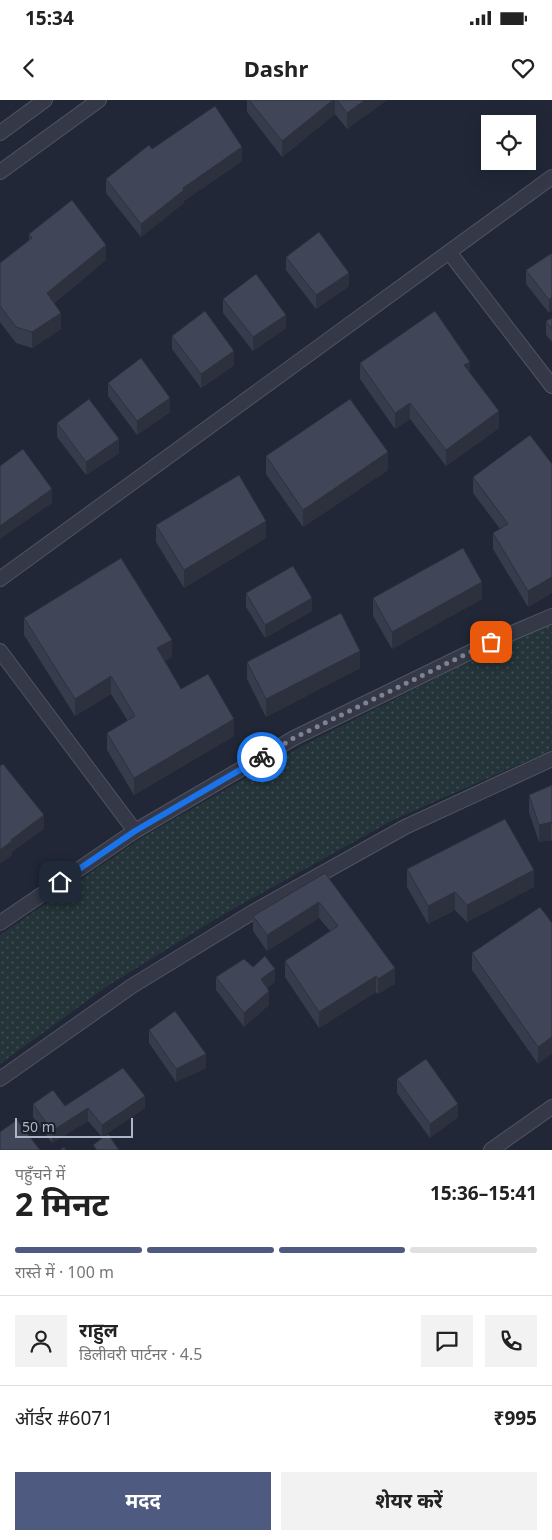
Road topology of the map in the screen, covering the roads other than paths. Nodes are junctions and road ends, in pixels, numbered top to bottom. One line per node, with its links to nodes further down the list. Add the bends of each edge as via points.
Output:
1 (45, 100): 3 (street)
2 (99, 100): 4 (street)
3 (0, 133)
4 (0, 172)
5 (552, 177): 6 (street)
6 (449, 252): 7 (street); 8 (street)
7 (552, 386)
8 (0, 579)
9 (552, 616): 12 (street, via 491,642 294,738)
10 (0, 651): 12 (street)
11 (552, 759): 14 (street, via 405,827 253,912 132,986)
12 (135, 831): 13 (street)
13 (0, 922)
14 (0, 1079)
15 (552, 1106): 16 (street)
16 (491, 1150)

